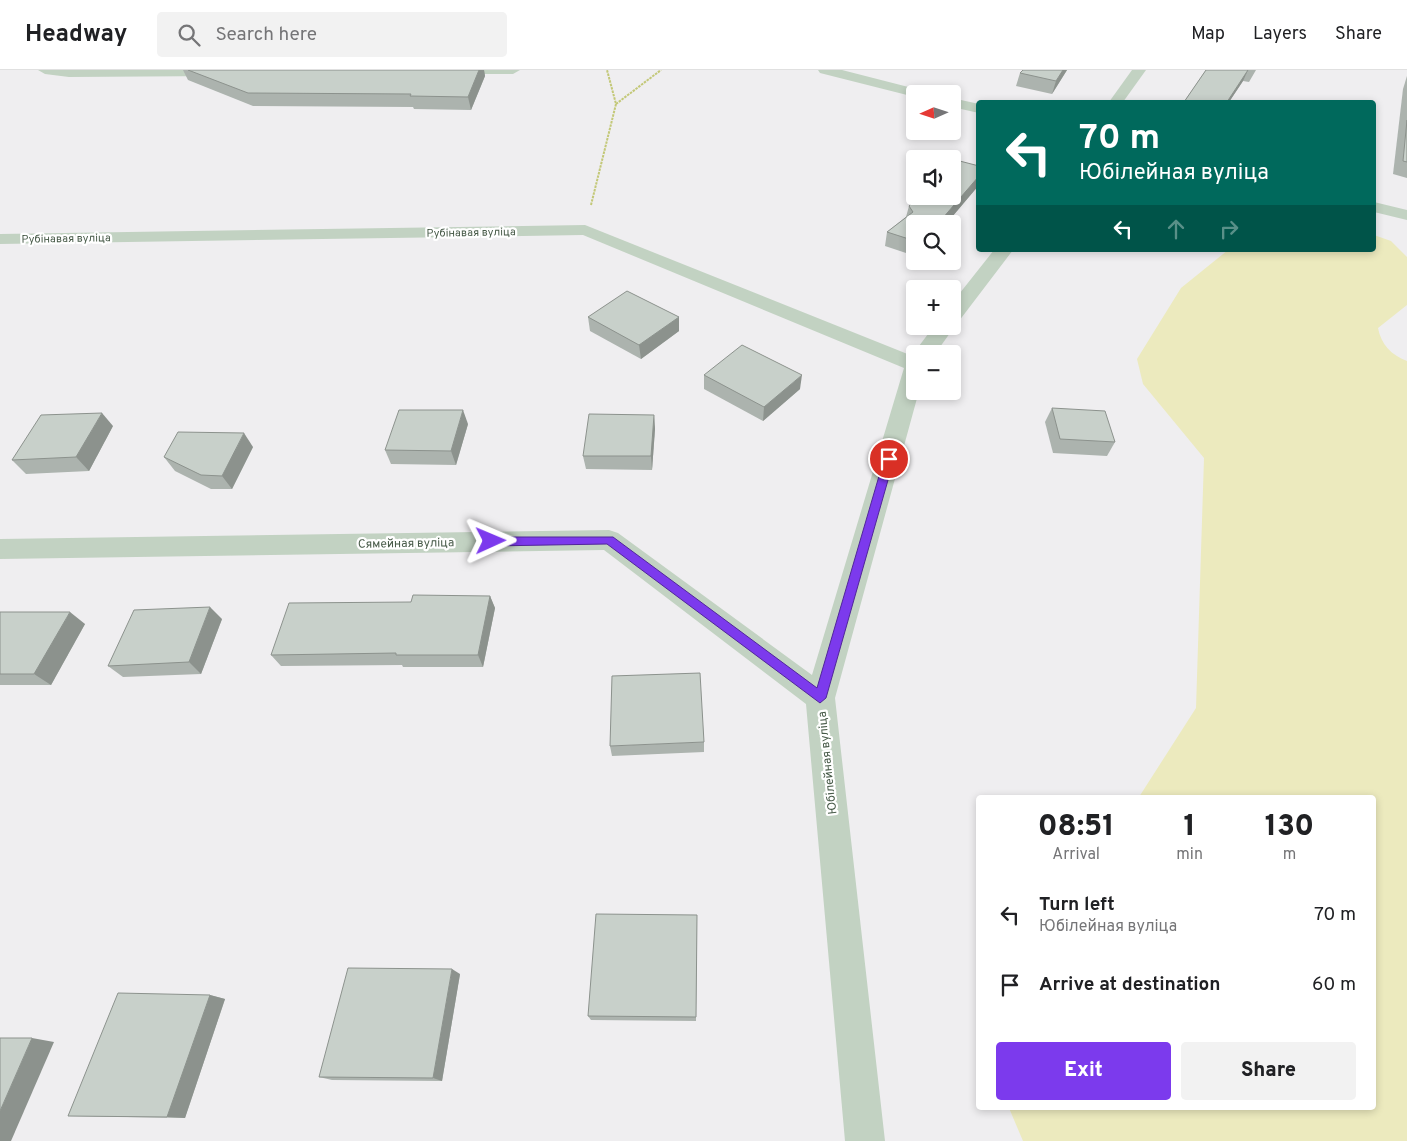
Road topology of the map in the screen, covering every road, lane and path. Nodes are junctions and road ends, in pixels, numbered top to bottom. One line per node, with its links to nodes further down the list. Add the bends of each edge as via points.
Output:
1 (45, 70): 8 (street, via 69,73)
2 (434, 70): 3 (street)
3 (512, 70)
4 (607, 70): 11 (path)
5 (661, 70): 11 (path)
6 (825, 70): 9 (street)
7 (1139, 70): 10 (street)
8 (236, 72)
9 (906, 91)
10 (1117, 100)
11 (616, 104): 16 (path)
12 (961, 104): 13 (street)
13 (976, 108)
14 (1376, 207): 15 (street)
15 (1407, 215)
16 (585, 230): 17 (street, Рубінавая вуліца); 22 (street, Рубінавая вуліца)
17 (0, 239)
18 (1002, 252): 19 (street)
19 (961, 305)
20 (939, 335): 21 (street)
21 (931, 345)
22 (906, 362)
23 (906, 397): 25 (street, Юбілейная вуліца)
24 (0, 549): 25 (street, Сямейная вуліца, via 609,540)
25 (820, 698): 26 (street, Юбілейная вуліца)
26 (865, 1141)

